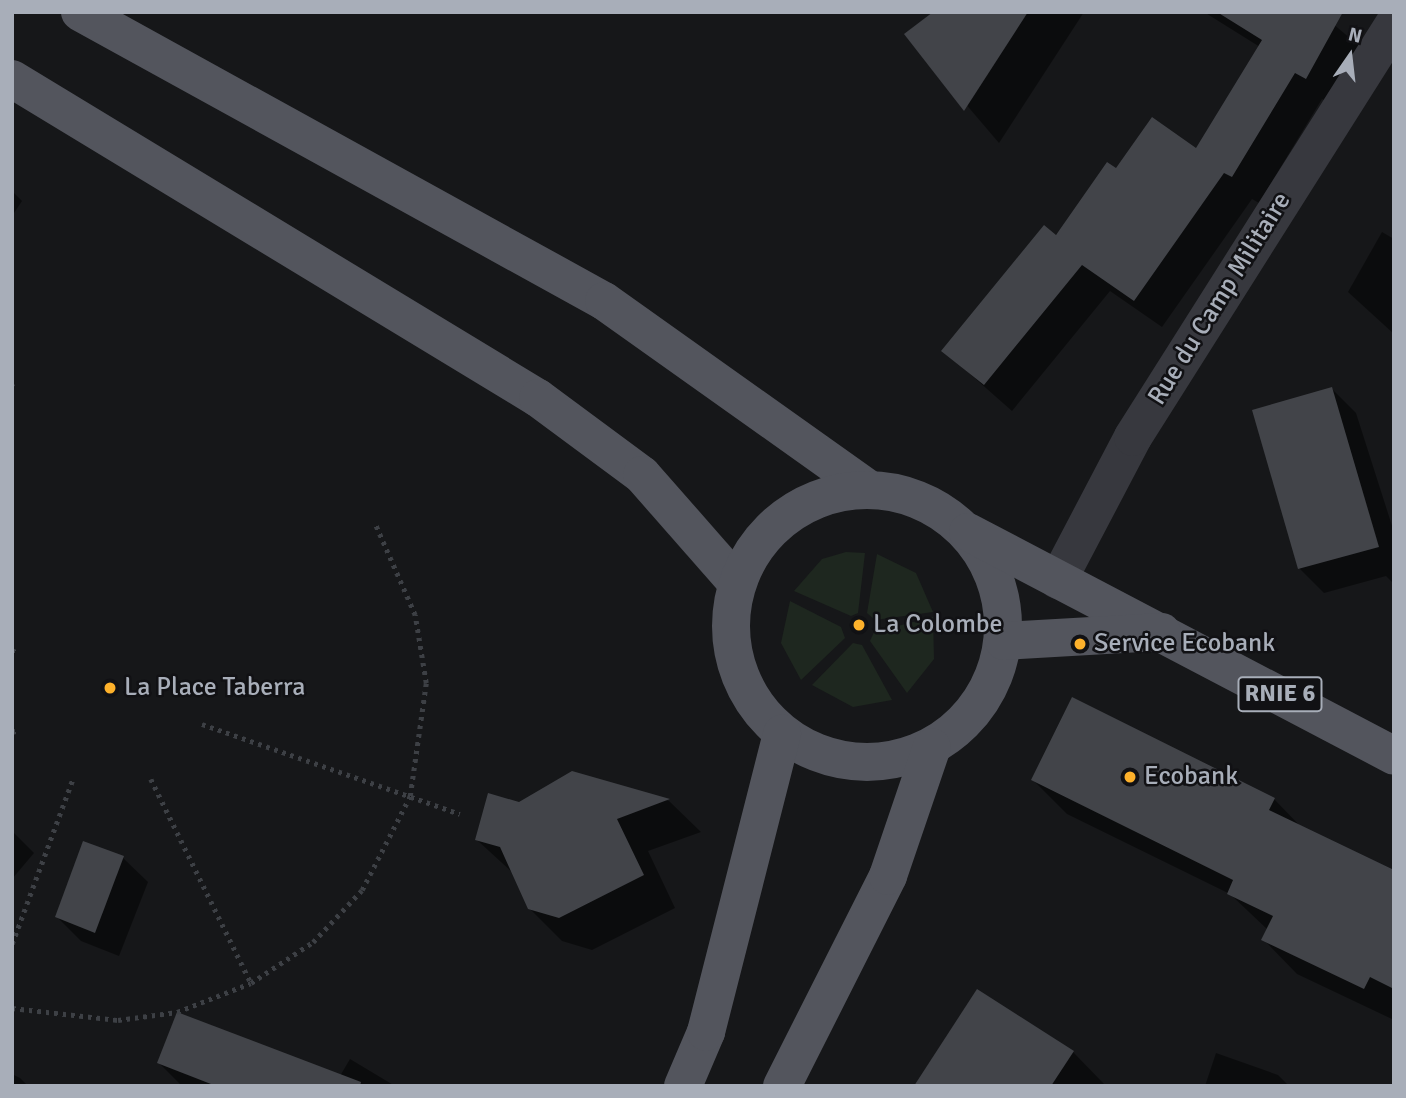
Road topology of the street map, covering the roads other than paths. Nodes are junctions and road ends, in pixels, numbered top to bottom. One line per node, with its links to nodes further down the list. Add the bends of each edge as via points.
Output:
1 (80, 12): 4 (main road, via 604,301)
2 (1394, 24): 6 (street, Rue du Camp Militaire, via 1133,437)
3 (12, 79): 7 (main road, via 538,398 642,475)
4 (866, 487): 5 (main road, RNIE 6, via 922,499); 7 (main road, RNIE 6, via 810,499 764,532)
5 (968, 532): 6 (main road, RNIE 6); 9 (main road, RNIE 6, via 999,583)
6 (1058, 580): 8 (main road, RNIE 6)
7 (735, 581): 10 (main road, RNIE 6, via 728,638 745,692)
8 (1166, 632): 9 (main road); 12 (main road, RNIE 6)
9 (1004, 641): 11 (main road, RNIE 6, via 992,684 967,720)
10 (782, 734): 11 (main road, RNIE 6, via 843,759 882,762); 13 (main road, via 706,1032)
11 (932, 747): 14 (main road, via 888,876)
12 (1394, 756)
13 (683, 1086)
14 (782, 1086)

